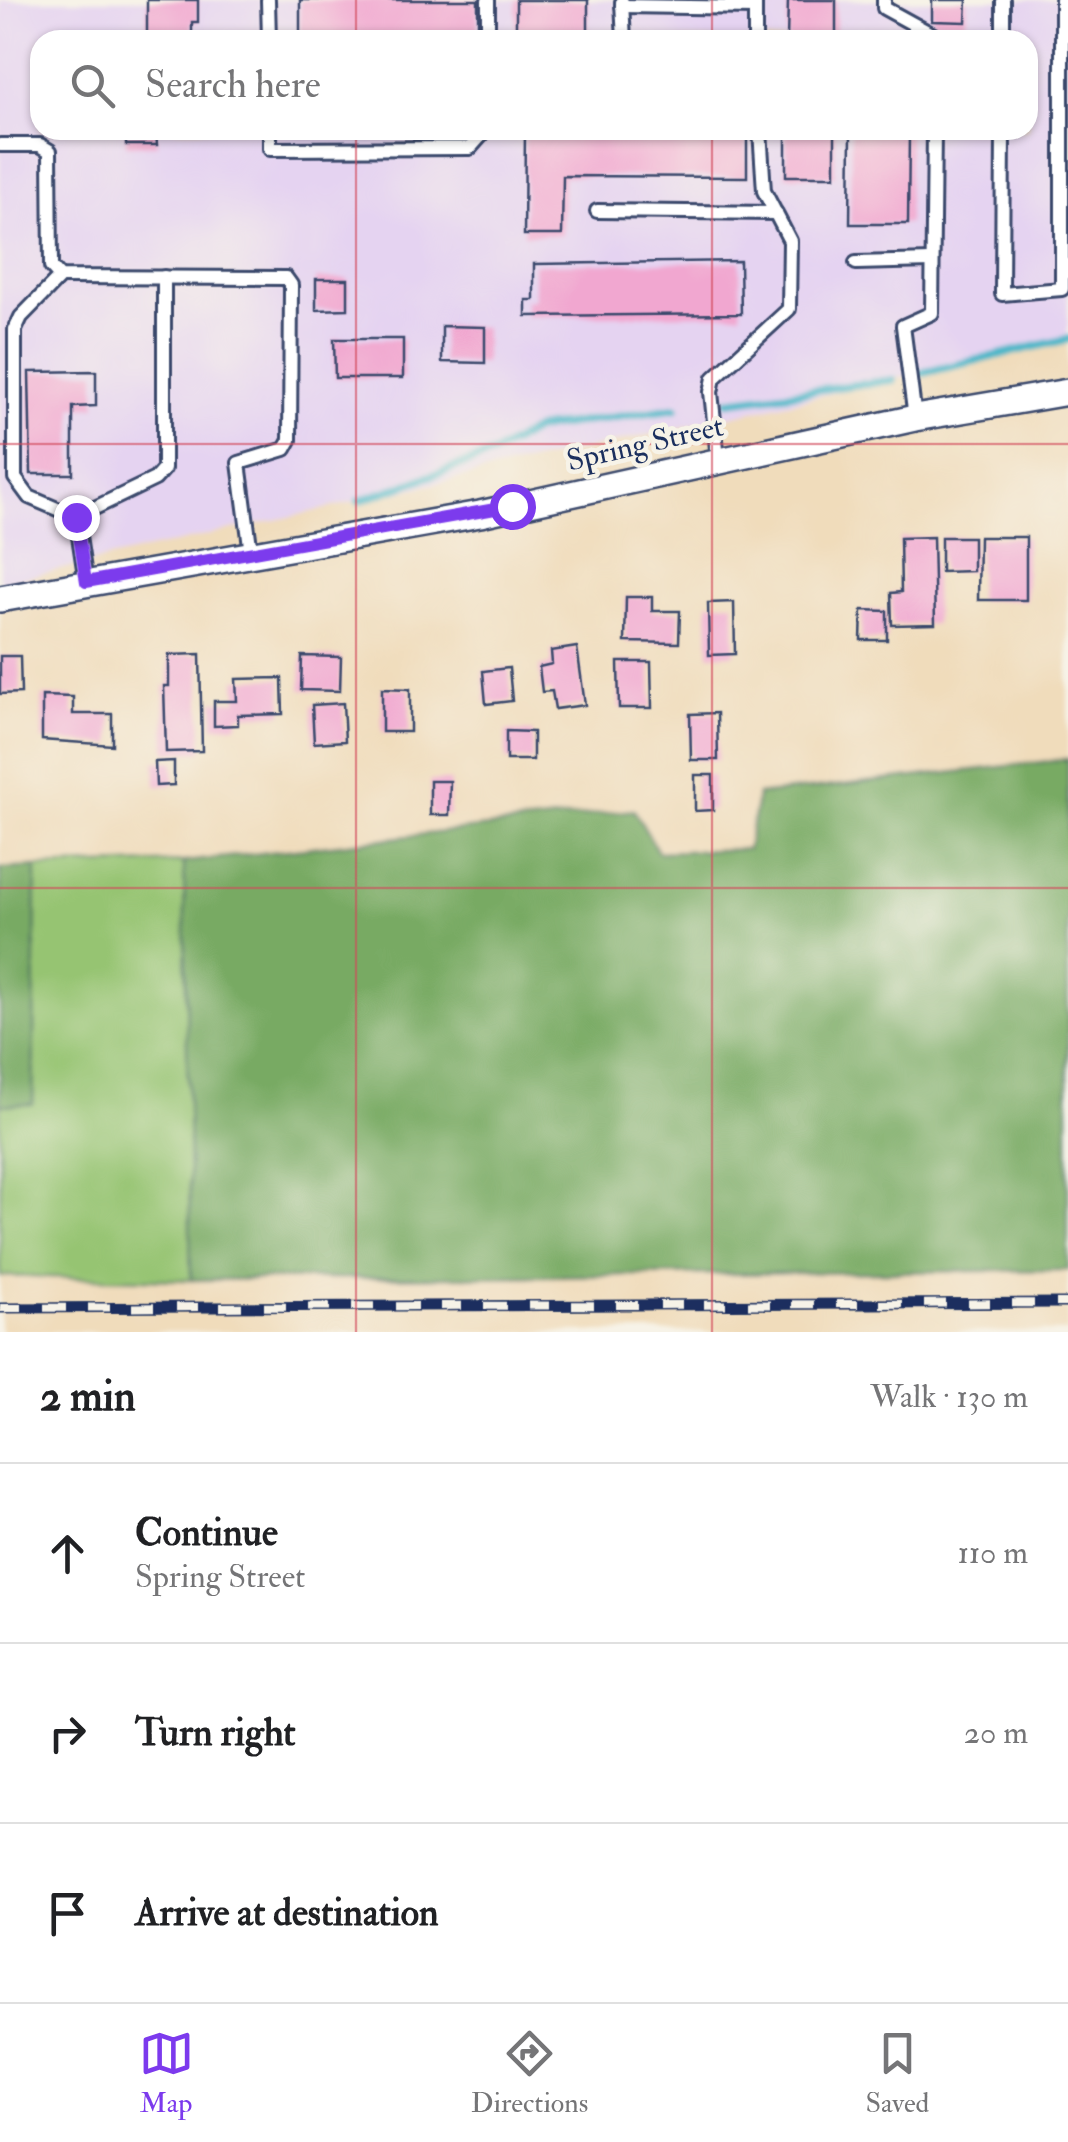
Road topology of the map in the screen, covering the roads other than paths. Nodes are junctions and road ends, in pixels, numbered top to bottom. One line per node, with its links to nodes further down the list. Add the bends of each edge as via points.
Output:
1 (268, 0): 8 (lane)
2 (488, 0): 9 (lane)
3 (884, 0): 12 (lane, via 884,8)
4 (1003, 0): 13 (lane)
5 (1062, 0): 22 (lane)
6 (622, 3): 7 (lane); 10 (lane)
7 (755, 4): 11 (lane)
8 (268, 30)
9 (488, 30)
10 (623, 30)
11 (755, 30)
12 (924, 30)
13 (1003, 30)
14 (270, 140): 15 (lane, via 270,149 290,149 470,148)
15 (477, 140)
16 (761, 140): 21 (lane, via 764,191)
17 (934, 140): 23 (lane)
18 (1003, 140): 22 (lane, via 1002,294 1062,289)
19 (0, 144): 25 (lane, via 50,151 51,267)
20 (597, 210): 21 (lane)
21 (776, 213): 29 (lane, via 790,241 789,309 714,378)
22 (1066, 256)
23 (932, 261): 24 (lane); 28 (lane, via 932,313 903,326)
24 (856, 263)
25 (60, 277): 26 (lane); 30 (lane, via 14,330 14,478 29,498)
26 (164, 277): 30 (lane, via 164,468 155,479); 31 (lane, via 286,278 291,285 290,440 285,449 239,462)
27 (1068, 392): 28 (street, Spring Street)
28 (915, 418): 29 (street, Spring Street)
29 (718, 460): 31 (street, Spring Street, via 480,514)
30 (76, 517): 32 (lane)
31 (251, 553): 32 (street, Spring Street)
32 (86, 582): 33 (street, Spring Street)
33 (0, 599)

